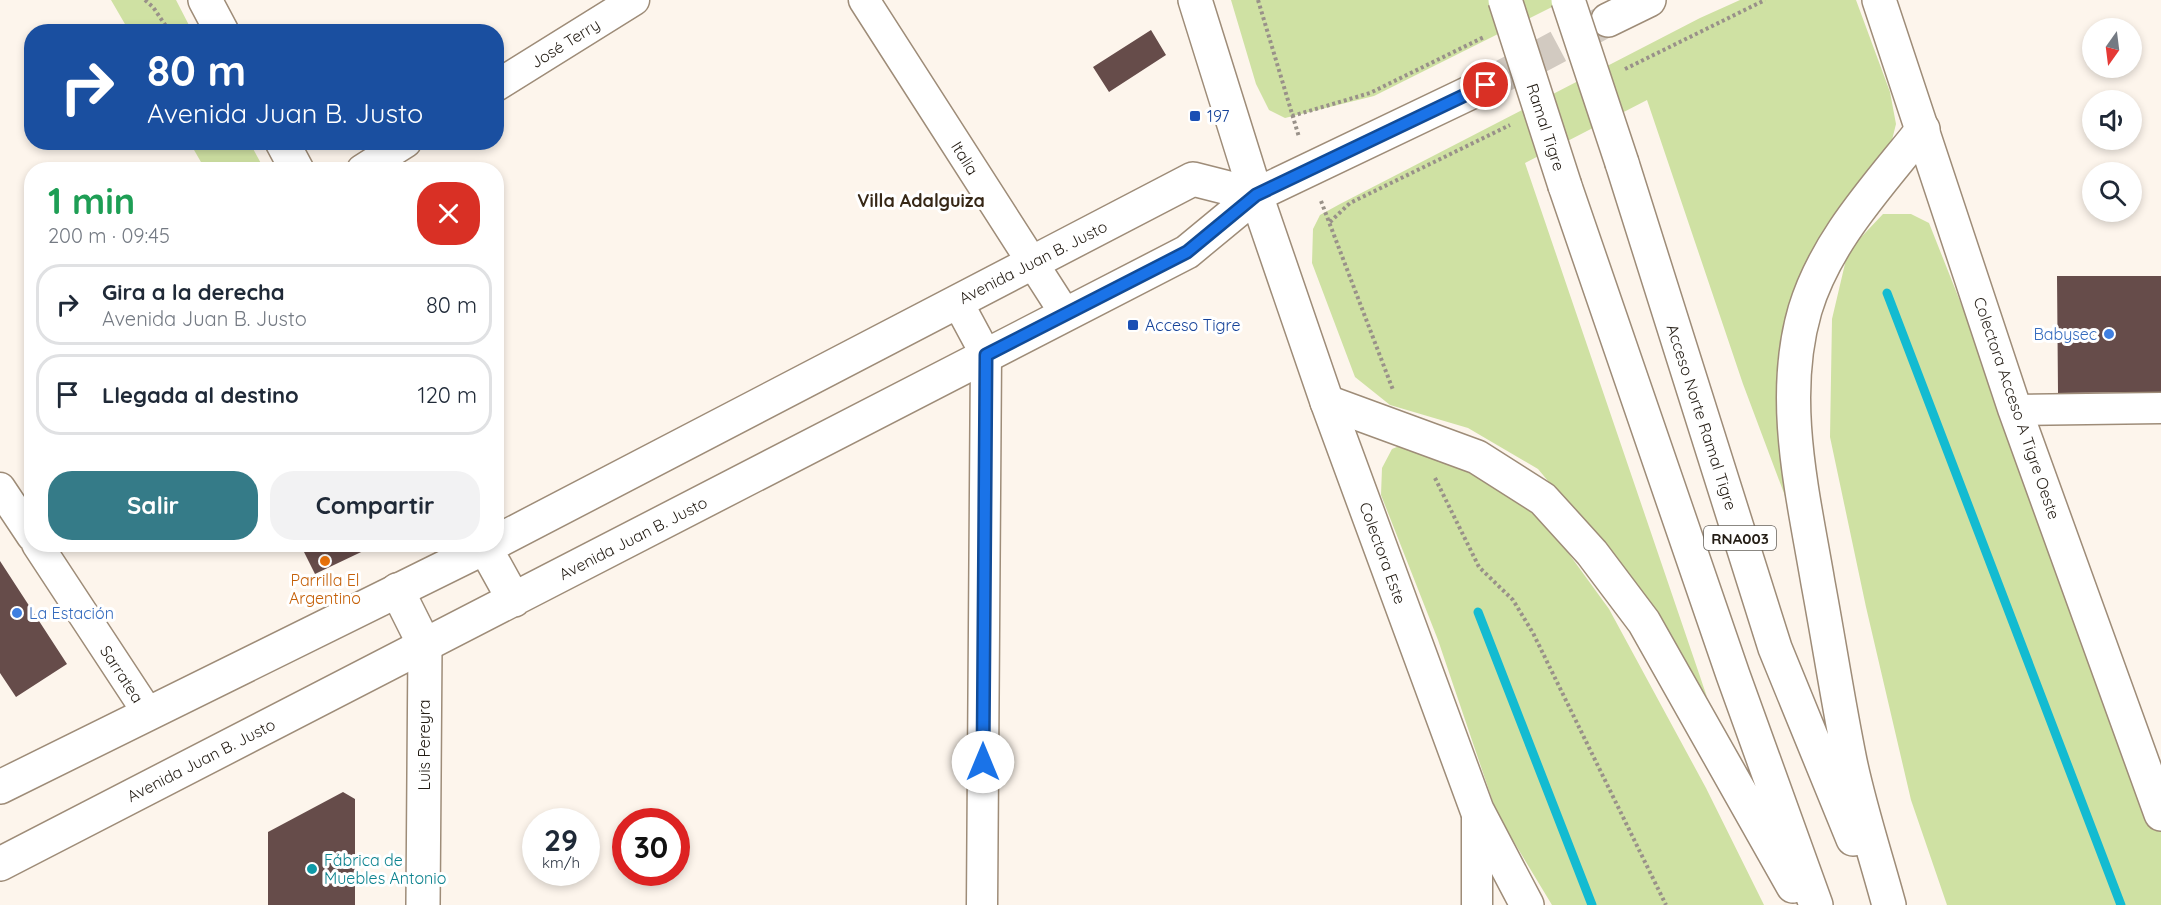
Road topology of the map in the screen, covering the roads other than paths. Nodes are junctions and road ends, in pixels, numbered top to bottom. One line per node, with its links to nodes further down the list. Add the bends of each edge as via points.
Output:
1 (205, 0): 10 (main road)
2 (634, 0): 11 (street, José Terry)
3 (864, 0): 17 (street, Italia)
4 (1195, 0): 16 (main road, Colectora Este)
5 (1504, 0): 43 (main road, Ramal Tigre / RNA003, bridge, via 1564,186)
6 (1568, 0): 44 (main road, Acceso Norte Ramal Tigre / RNA003, bridge, via 1775,648)
7 (1649, 0): 9 (main road)
8 (1879, 0): 13 (main road, Colectora Acceso A Tigre Oeste)
9 (1608, 20)
10 (218, 24)
11 (504, 81)
12 (1486, 85): 16 (main road, Avenida Juan B. Justo)
13 (1923, 129): 23 (main road, Colectora Acceso A Tigre Oeste); 45 (main road, via 1826,258 1805,310 1792,401 1805,508 1850,762)
14 (393, 150): 15 (street)
15 (375, 162)
16 (1256, 195): 17 (main road, Avenida Juan B. Justo, via 1193,179); 19 (main road, Avenida Juan B. Justo, via 1187,252); 21 (main road, Colectora Este)
17 (1032, 263): 18 (main road, Avenida Juan B. Justo); 19 (street, Italia)
18 (957, 301): 20 (street); 26 (main road, Avenida Juan B. Justo)
19 (1066, 315): 20 (main road, Avenida Juan B. Justo)
20 (986, 355): 31 (main road, Avenida Juan B. Justo); 39 (street)
21 (1327, 402): 35 (main road, Colectora Este); 42 (main road, via 1477,457 1543,499 1592,553 1644,622)
22 (2161, 408): 23 (street)
23 (2015, 411): 36 (main road, Colectora Acceso A Tigre Oeste)
24 (0, 488): 25 (street)
25 (24, 524)
26 (504, 537)
27 (42, 552): 33 (street, Sarratea)
28 (475, 552): 30 (main road, Avenida Juan B. Justo)
29 (492, 552): 31 (main road)
30 (397, 591): 32 (main road, Luis Pereyra); 33 (main road, Avenida Juan B. Justo)
31 (514, 600): 32 (main road, Avenida Juan B. Justo)
32 (425, 646): 37 (main road, Avenida Juan B. Justo); 38 (main road, Luis Pereyra)
33 (148, 712): 34 (main road, Avenida Juan B. Justo)
34 (0, 787)
35 (1477, 810): 40 (street); 41 (main road, Colectora Este)
36 (2161, 814)
37 (0, 864)
38 (423, 905)
39 (982, 905)
40 (1477, 905)
41 (1527, 905)
42 (1804, 905)
43 (1816, 905)
44 (1880, 905)
45 (1889, 905)

